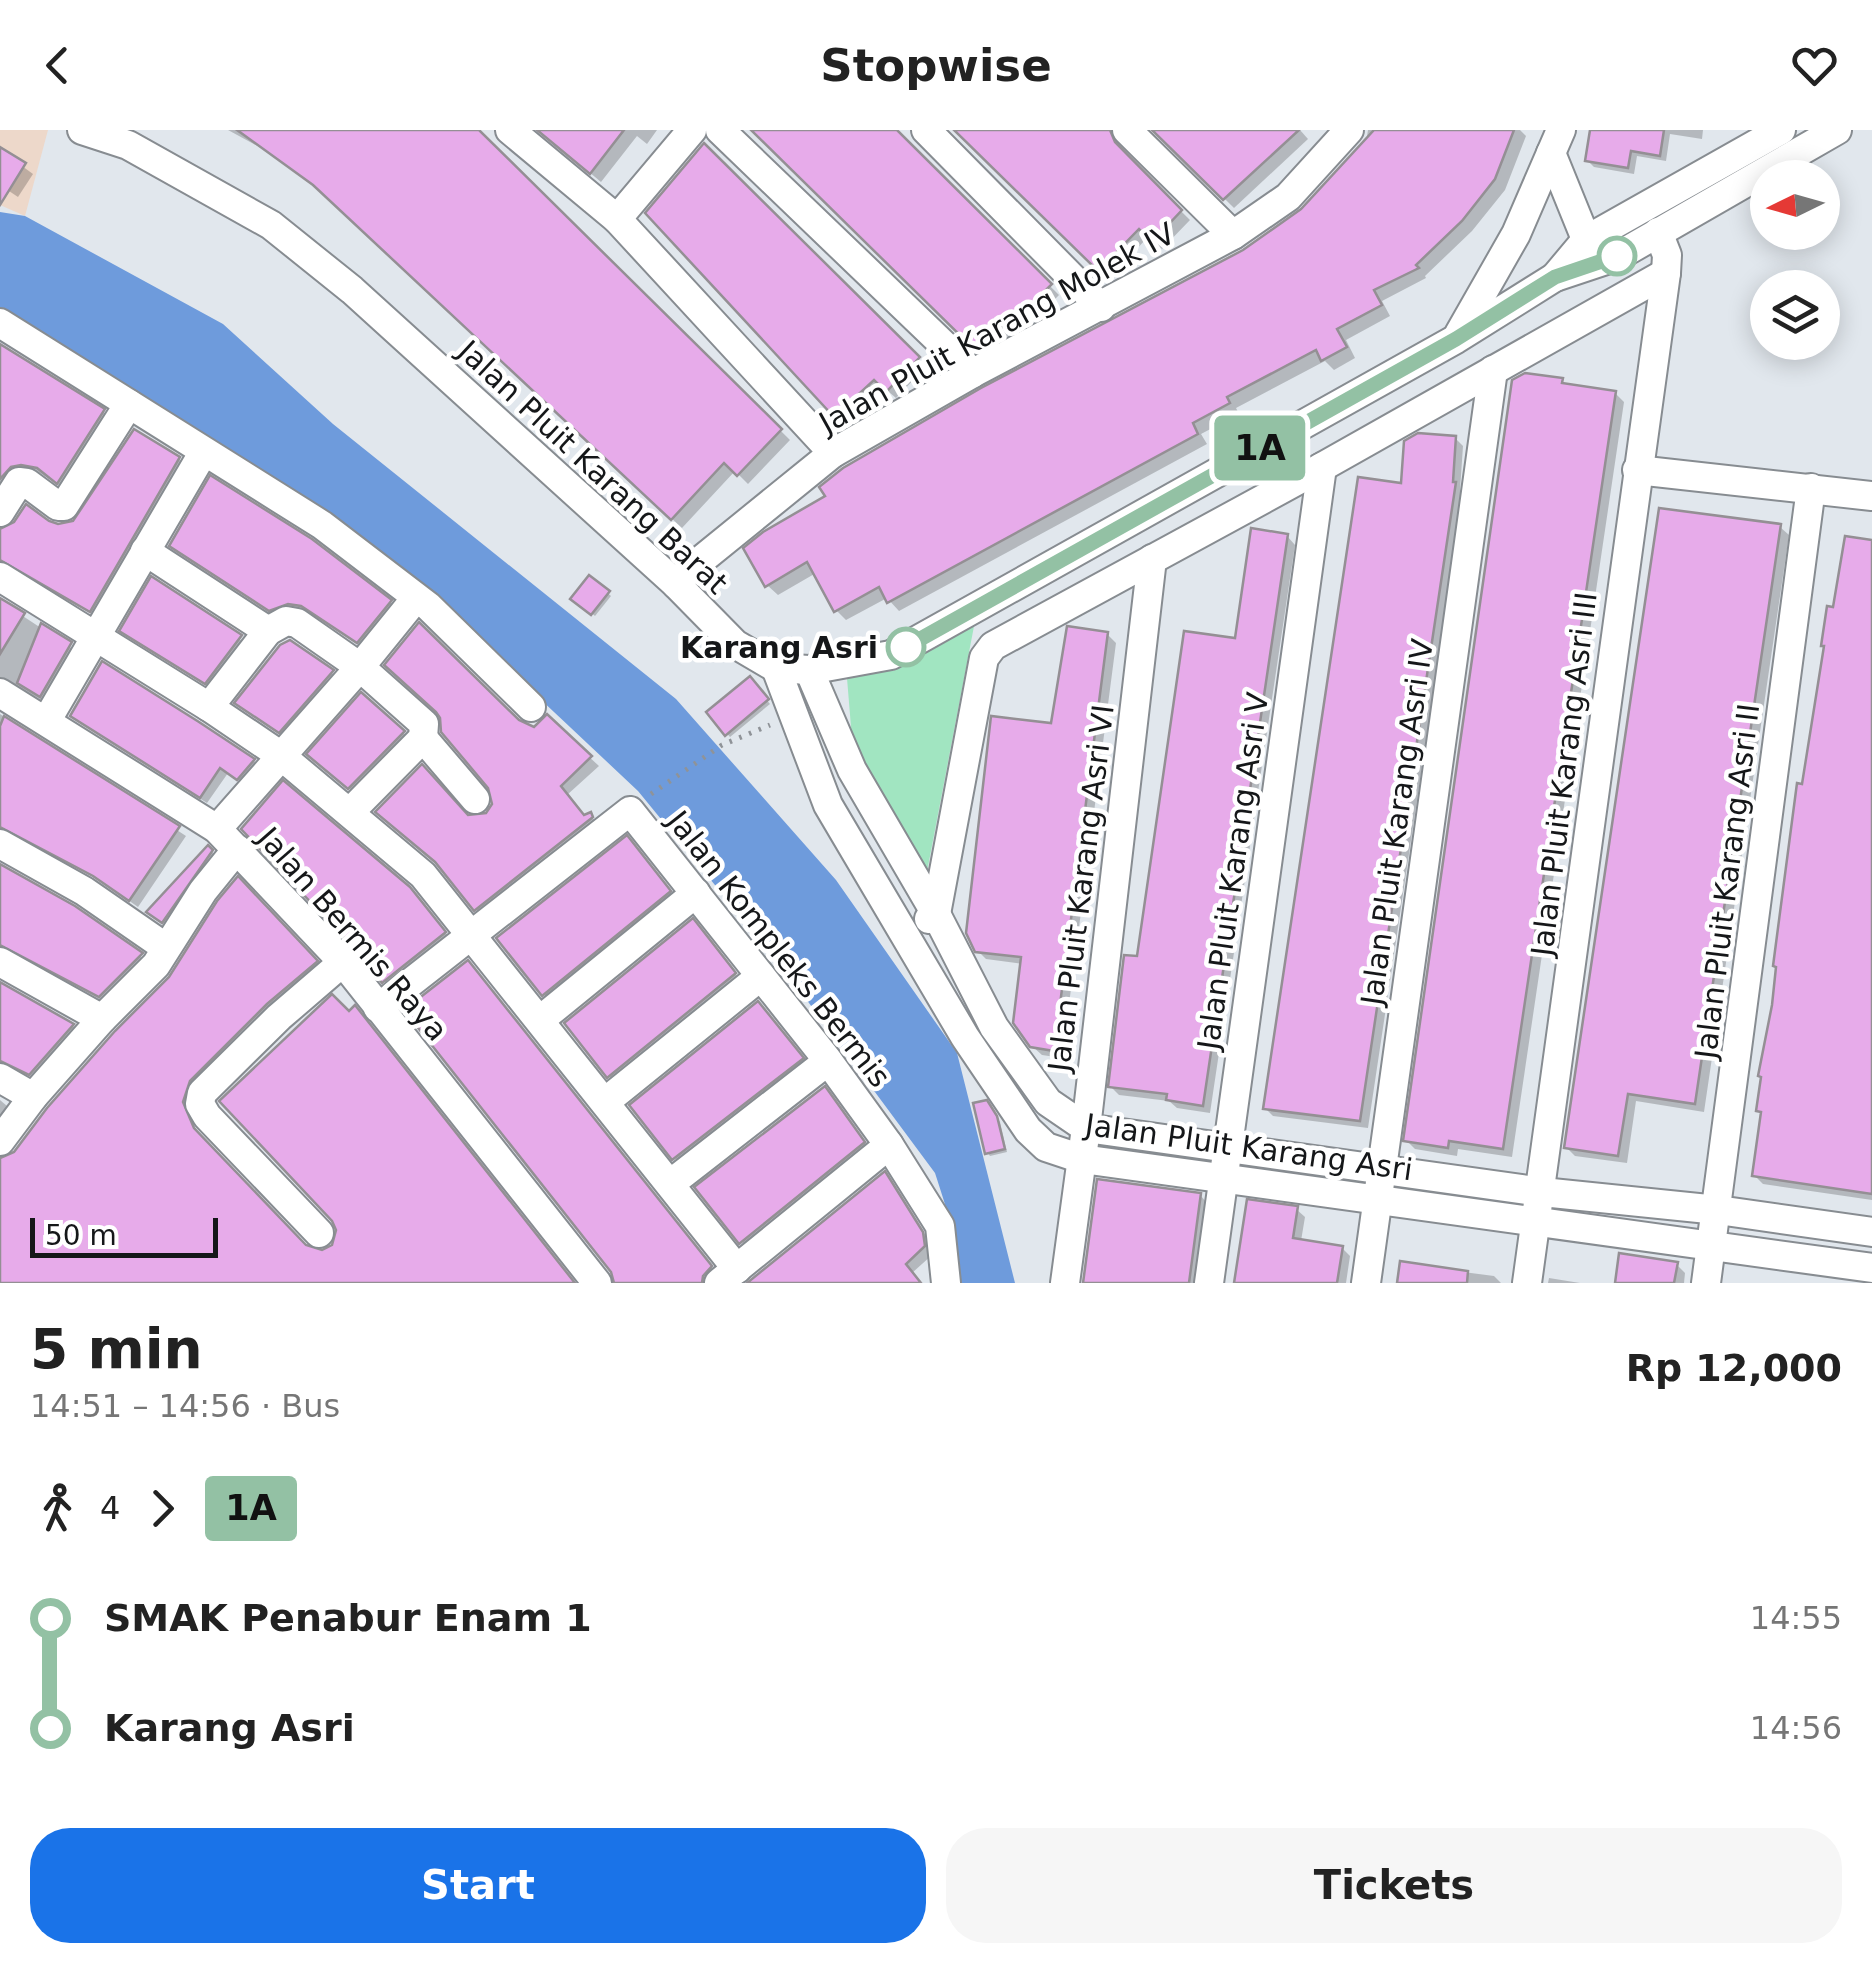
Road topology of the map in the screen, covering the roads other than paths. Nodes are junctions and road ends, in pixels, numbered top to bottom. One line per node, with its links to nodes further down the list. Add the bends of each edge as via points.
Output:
1 (82, 130): 10 (street, Jalan Pluit Karang Barat)
2 (510, 130): 13 (street)
3 (692, 130): 13 (street)
4 (720, 130): 22 (street)
5 (926, 130): 18 (street)
6 (1128, 130): 15 (street)
7 (1780, 130): 11 (street, Jalan Pluit Karang Barat)
8 (1837, 130): 14 (street, Jalan Pluit Karang Barat)
9 (1342, 133): 15 (street, Jalan Pluit Karang Molek IV, via 1288,197)
10 (130, 138): 34 (street, Jalan Pluit Karang Barat, via 271,225 352,290)
11 (1749, 138): 16 (street, Jalan Pluit Karang Barat)
12 (1556, 142): 16 (street); 20 (street, via 1516,234)
13 (617, 220): 25 (street)
14 (1658, 232): 16 (street, Jalan Pluit Karang Barat); 17 (street, Jalan Pluit Karang Asri III)
15 (1233, 235): 18 (street, Jalan Pluit Karang Molek IV)
16 (1592, 252): 20 (street, Jalan Pluit Karang Barat)
17 (1666, 274): 21 (street); 27 (street, Jalan Pluit Karang Asri III)
18 (1101, 307): 22 (street, Jalan Pluit Karang Molek IV)
19 (0, 324): 23 (street)
20 (1456, 339): 40 (street, Jalan Pluit Karang Barat, via 892,655)
21 (1493, 370): 26 (street); 73 (street, Jalan Pluit Karang Asri IV)
22 (972, 373): 25 (street, Jalan Pluit Karang Molek IV)
23 (129, 404): 24 (street); 30 (street, via 62,507 19,482)
24 (203, 452): 31 (street); 35 (street, via 322,525)
25 (832, 453): 34 (street, Jalan Pluit Karang Molek IV)
26 (1322, 467): 32 (street); 69 (street, Jalan Pluit Karang Asri V)
27 (1637, 470): 28 (street); 74 (street, Jalan Pluit Karang Asri III)
28 (1811, 488): 29 (street); 75 (street, Jalan Pluit Karang Asri II)
29 (1872, 496)
30 (0, 512)
31 (145, 551): 36 (street); 37 (street)
32 (1152, 560): 52 (street, via 1001,640 984,658); 66 (street, Jalan Pluit Karang Asri VI)
33 (0, 578): 37 (street)
34 (676, 584): 39 (street, Jalan Pluit Karang Barat, via 735,644)
35 (416, 598): 38 (street); 43 (street)
36 (268, 631): 38 (street, via 290,620); 42 (street)
37 (96, 635): 42 (street); 44 (street)
38 (360, 667): 45 (street, via 424,724); 46 (street)
39 (776, 668): 40 (street, Jalan Pluit Karang Barat); 54 (street, Jalan Pluit Karang Asri, via 828,805)
40 (809, 670): 52 (street, Jalan Pluit Karang Asri, via 852,770)
41 (0, 693): 44 (street, Jalan Bermis Raya)
42 (210, 707): 46 (street)
43 (531, 707)
44 (47, 720): 49 (street, Jalan Bermis Raya)
45 (423, 738): 47 (street); 48 (street)
46 (280, 755): 48 (street); 49 (street)
47 (475, 799)
48 (350, 812): 53 (street, via 423,875)
49 (227, 839): 55 (street); 57 (street, Jalan Bermis Raya)
50 (0, 844): 55 (street)
51 (696, 893): 53 (street, Jalan Kompleks Bermis, via 630,811); 58 (street, Jalan Kompleks Bermis); 61 (street)
52 (936, 914): 54 (street); 66 (street, Jalan Pluit Karang Asri, via 994,1027 1048,1102)
53 (473, 936): 59 (street); 61 (street)
54 (904, 939): 70 (street, Jalan Pluit Karang Asri, via 1028,1130 1046,1147)
55 (165, 946): 60 (street, via 156,965)
56 (0, 962): 60 (street)
57 (342, 962): 59 (street, Jalan Bermis Raya); 78 (street, via 202,1093 200,1104)
58 (761, 976): 62 (street, Jalan Kompleks Bermis); 65 (street)
59 (378, 1008): 82 (street, Jalan Bermis Raya)
60 (102, 1018): 64 (street)
61 (540, 1020): 65 (street)
62 (828, 1060): 68 (street, Jalan Kompleks Bermis); 72 (street)
63 (0, 1078): 64 (street)
64 (33, 1097): 67 (street)
65 (605, 1102): 72 (street)
66 (1086, 1128): 69 (street, Jalan Pluit Karang Asri); 70 (street, Jalan Pluit Karang Asri VI)
67 (0, 1141)
68 (889, 1144): 81 (street); 83 (street, Jalan Kompleks Bermis, via 940,1226)
69 (1228, 1147): 71 (street, Jalan Pluit Karang Asri V); 73 (street, Jalan Pluit Karang Asri)
70 (1082, 1159): 71 (street, Jalan Pluit Karang Asri); 84 (street, Jalan Pluit Karang Asri VI)
71 (1224, 1179): 73 (street, Jalan Pluit Karang Asri); 85 (street, Jalan Pluit Karang Asri V)
72 (670, 1184): 81 (street)
73 (1379, 1184): 74 (street, Jalan Pluit Karang Asri); 76 (street, Jalan Pluit Karang Asri); 86 (street, Jalan Pluit Karang Asri IV)
74 (1542, 1192): 75 (street, Jalan Pluit Karang Asri); 76 (street, Jalan Pluit Karang Asri III)
75 (1718, 1210): 77 (street, Jalan Pluit Karang Asri); 79 (street, Jalan Pluit Karang Asri II)
76 (1537, 1224): 79 (street, Jalan Pluit Karang Asri); 87 (street, Jalan Pluit Karang Asri III)
77 (1872, 1232)
78 (319, 1234)
79 (1712, 1244): 80 (street, Jalan Pluit Karang Asri); 88 (street, Jalan Pluit Karang Asri II)
80 (1872, 1268)
81 (728, 1276)
82 (597, 1283)
83 (946, 1283)
84 (1065, 1283)
85 (1209, 1283)
86 (1366, 1283)
87 (1528, 1283)
88 (1706, 1283)

